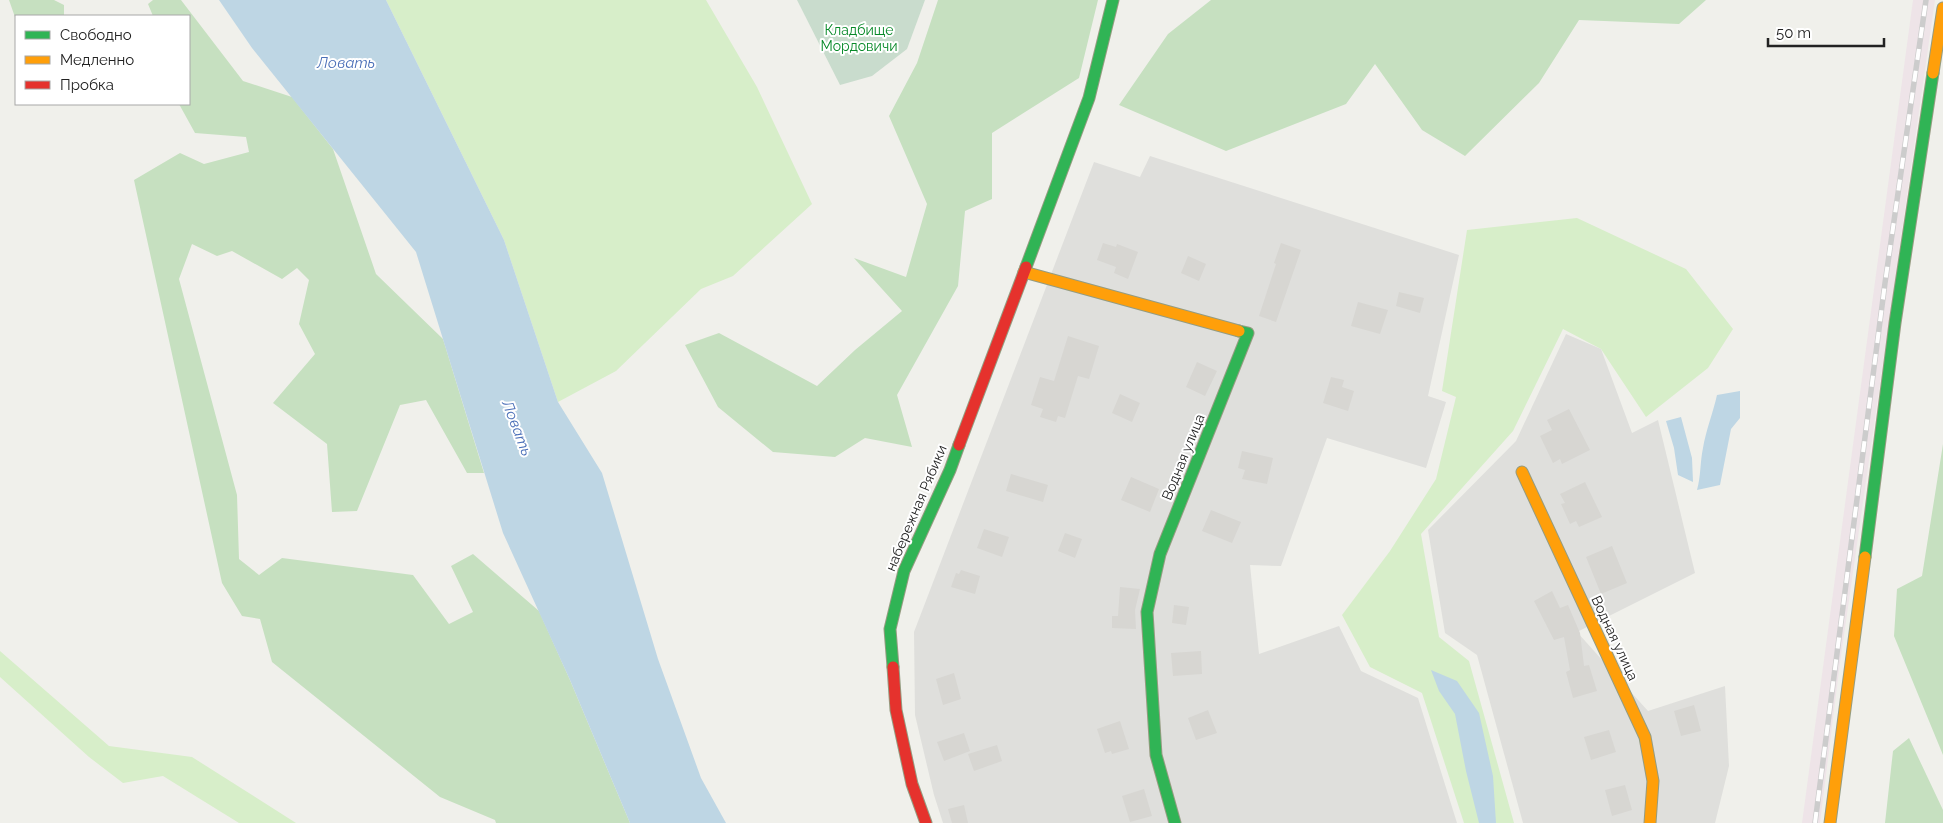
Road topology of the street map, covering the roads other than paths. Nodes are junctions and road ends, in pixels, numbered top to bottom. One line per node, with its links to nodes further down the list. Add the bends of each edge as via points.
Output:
1 (1113, 0): 3 (street, набережная Рябики, via 1089,98)
2 (1943, 8): 8 (street, via 1895,322)
3 (1024, 272): 5 (street, набережная Рябики, via 950,470 904,571 890,629 896,710 912,784); 6 (street, Водная улица, via 1248,333 1160,554 1147,612 1156,755)
4 (1522, 472): 7 (street, Водная улица, via 1645,737 1653,781)
5 (926, 823)
6 (1175, 823)
7 (1650, 823)
8 (1830, 823)

